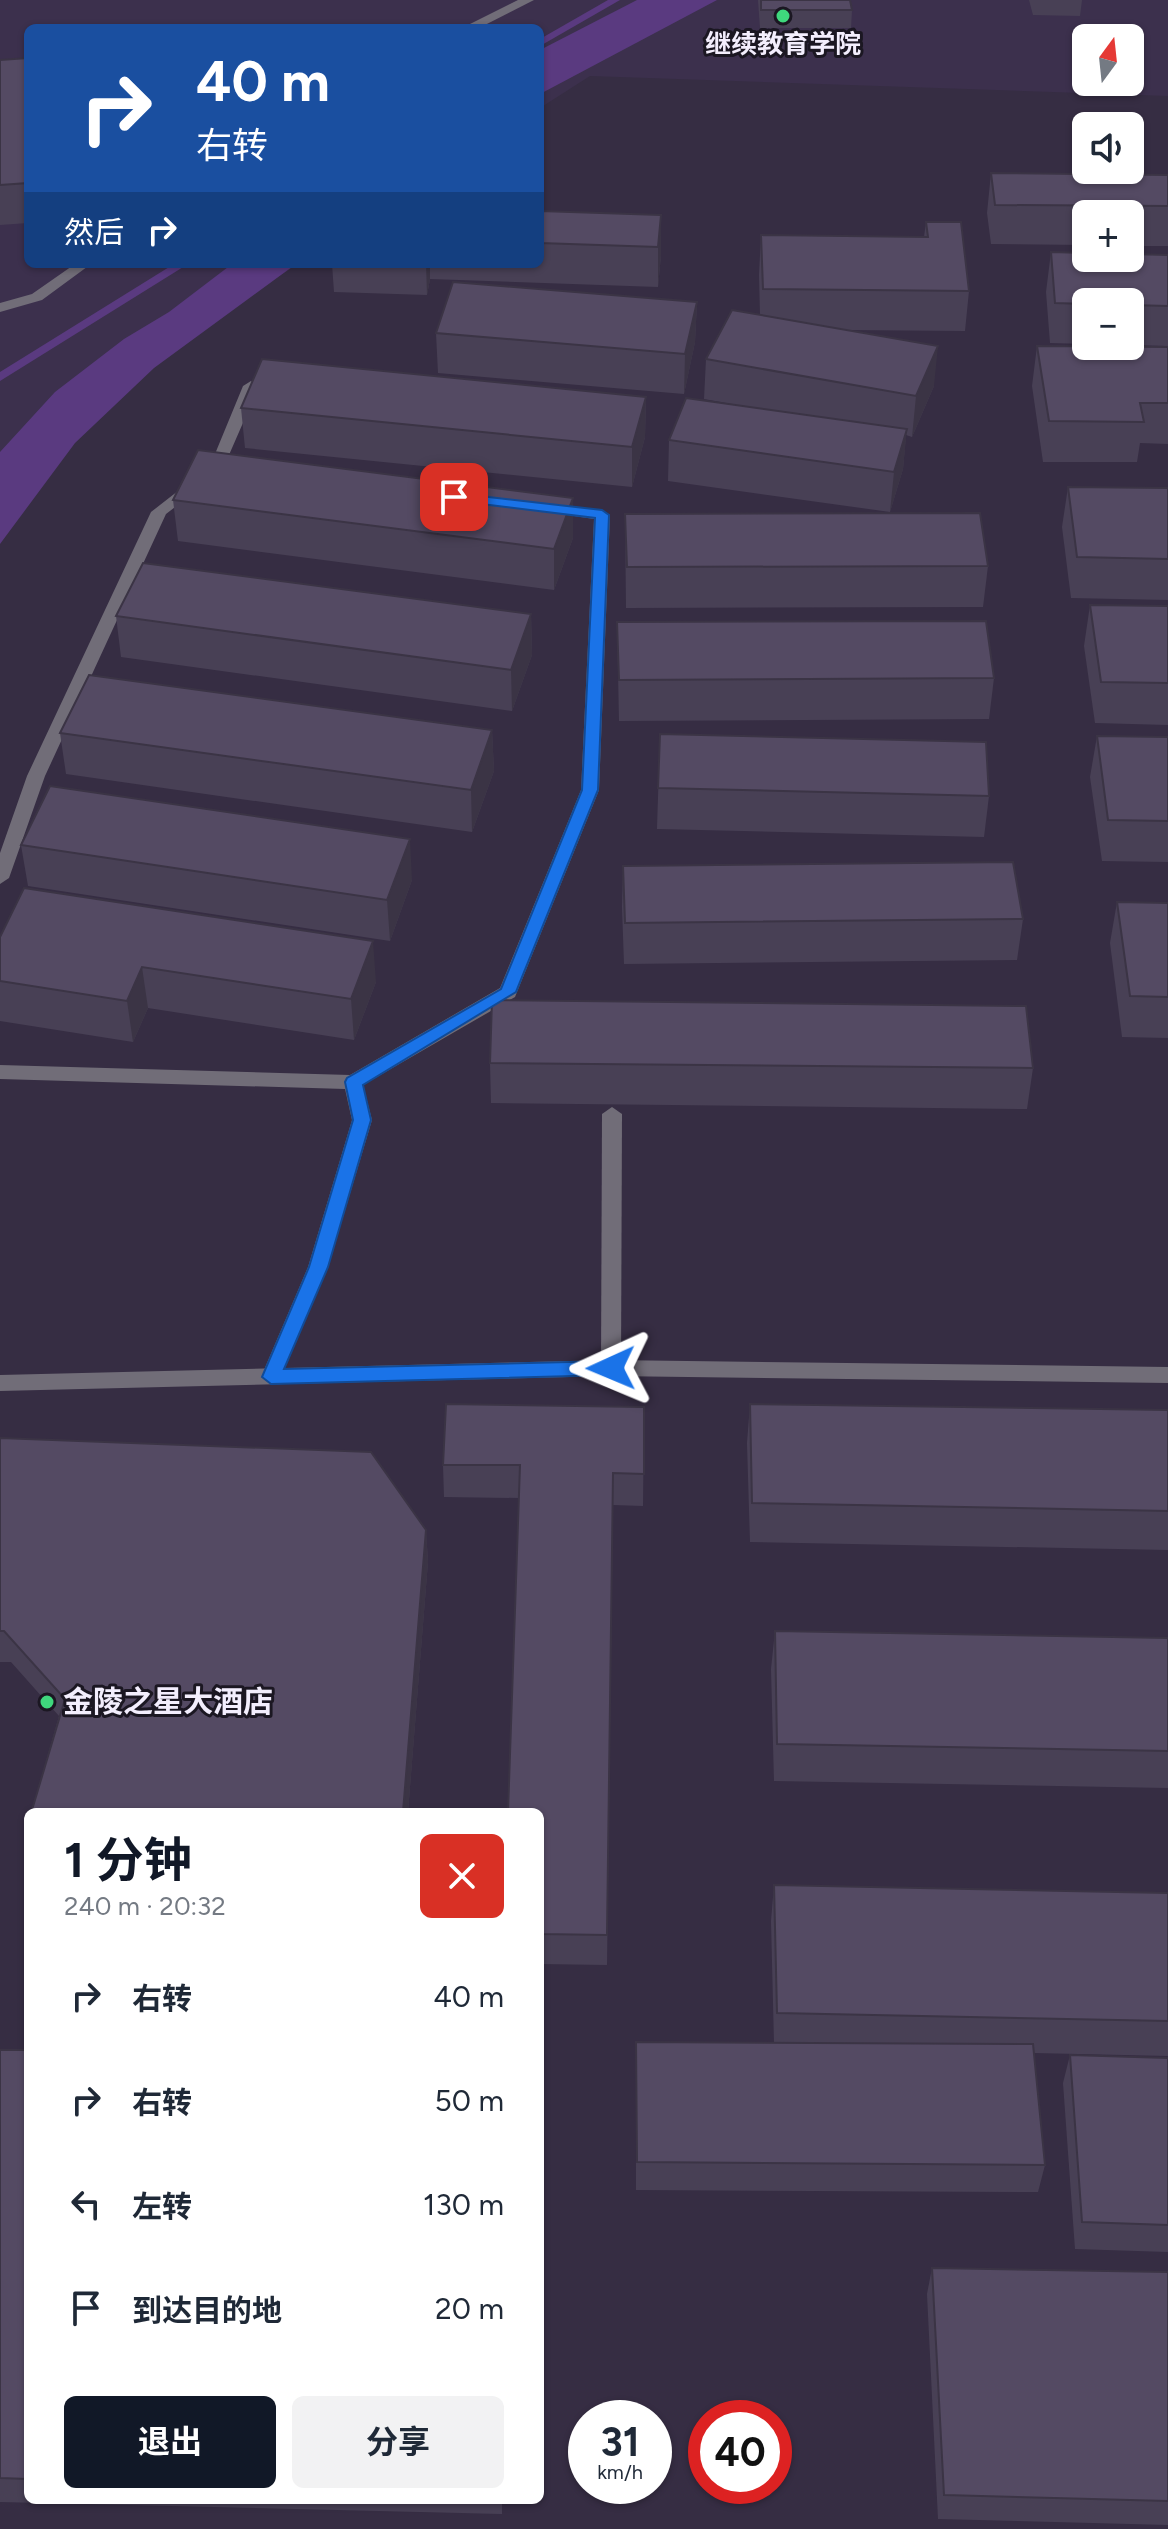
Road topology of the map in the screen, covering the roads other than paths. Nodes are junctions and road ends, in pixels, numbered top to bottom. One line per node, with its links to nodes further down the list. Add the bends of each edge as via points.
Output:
1 (528, 0): 2 (street)
2 (477, 24)
3 (78, 268): 4 (street, via 37,297)
4 (0, 308)
5 (254, 379): 7 (street, via 225,469 159,512 36,776)
6 (525, 505): 9 (street, via 602,515 590,790 508,992)
7 (0, 878)
8 (0, 1072): 9 (street)
9 (353, 1082): 13 (street, via 362,1120 318,1267)
10 (612, 1114): 11 (street)
11 (611, 1368): 12 (street); 13 (street)
12 (1168, 1375)
13 (271, 1377): 14 (street)
14 (0, 1383)

